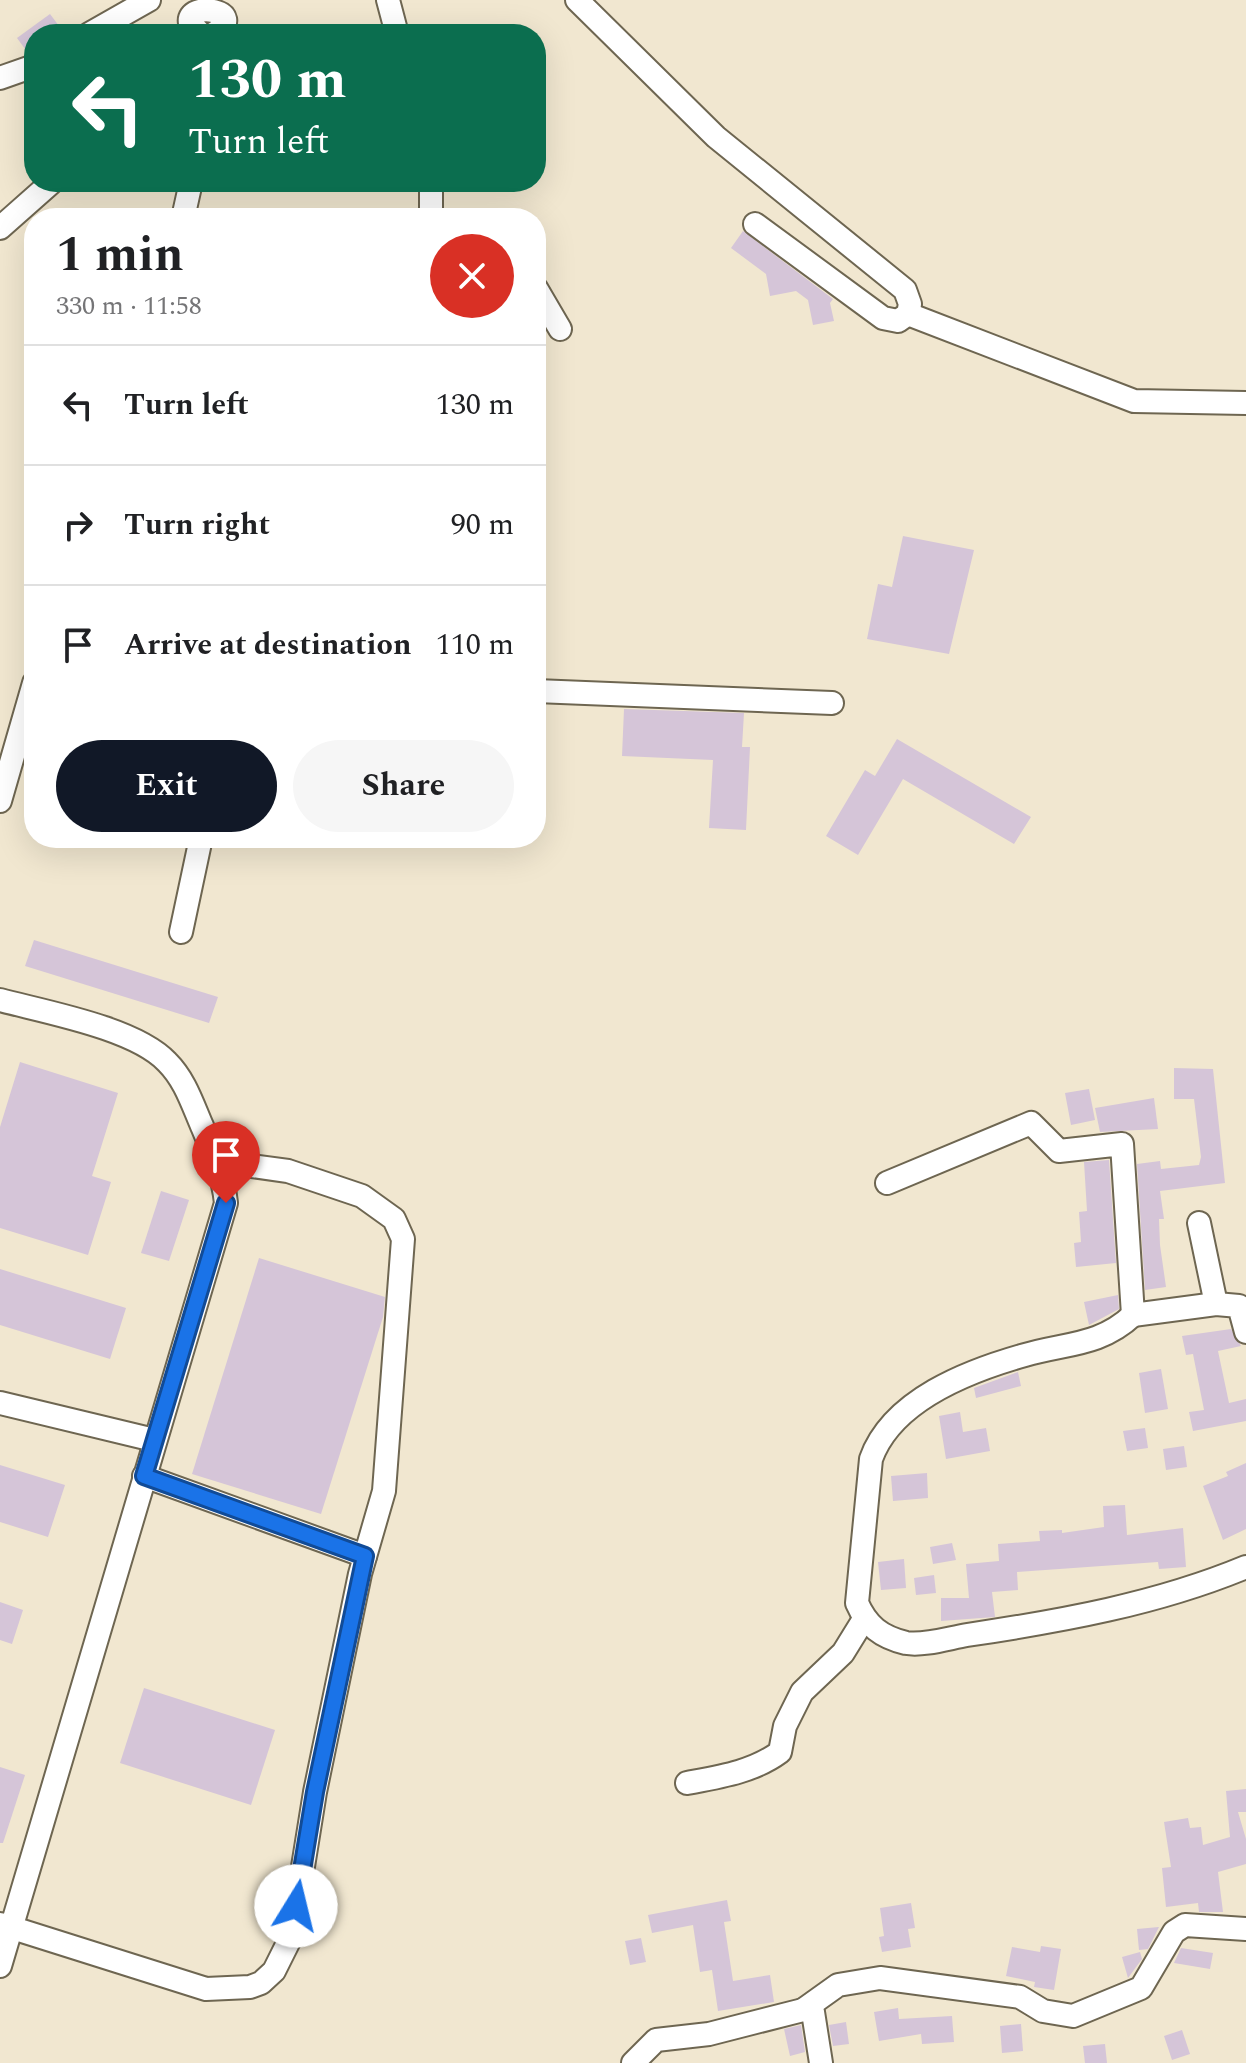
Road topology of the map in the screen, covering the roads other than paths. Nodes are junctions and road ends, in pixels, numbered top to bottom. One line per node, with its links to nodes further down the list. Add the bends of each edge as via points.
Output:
1 (149, 0): 5 (street)
2 (388, 0): 8 (street)
3 (577, 0): 15 (street, via 716,137 905,290)
4 (195, 2): 6 (street); 7 (street, via 220,5)
5 (107, 24)
6 (191, 24)
7 (223, 24)
8 (394, 24)
9 (24, 70): 10 (street)
10 (0, 78)
11 (41, 192): 13 (street)
12 (755, 224): 15 (street, via 883,318 898,321)
13 (0, 228)
14 (546, 305): 16 (street)
15 (908, 314): 17 (street, via 1134,401)
16 (560, 329)
17 (1246, 403)
18 (546, 691): 19 (street)
19 (832, 703)
20 (24, 718): 21 (street)
21 (0, 801)
22 (199, 848): 23 (street)
23 (181, 932)
24 (0, 1000): 25 (street, via 129,1037 165,1059 183,1081)
25 (220, 1172): 32 (street, via 226,1203); 34 (street, via 245,1165 288,1171 362,1196 394,1219 403,1239 384,1491)
26 (887, 1183): 29 (street, via 1031,1123 1059,1151 1122,1144)
27 (1199, 1223): 28 (street)
28 (1216, 1304): 29 (street); 30 (street, via 1239,1306)
29 (1133, 1315): 36 (street, via 1113,1333 988,1367 915,1401 877,1442 857,1603)
30 (1246, 1332)
31 (0, 1403): 32 (street)
32 (154, 1440): 33 (street)
33 (144, 1476): 34 (street); 38 (street)
34 (365, 1556): 38 (street, via 315,1792 292,1935 274,1971 250,1987 206,1989)
35 (1246, 1567): 36 (street, via 1209,1583 1070,1619 910,1644 877,1632)
36 (864, 1619): 37 (street, via 843,1653 802,1692 785,1726 780,1752 739,1772)
37 (687, 1783)
38 (6, 1926): 40 (street)
39 (1246, 1929): 41 (street, via 1185,1925 1174,1932 1141,1988 1073,2016 1043,2011 1020,1997 880,1978 838,1985)
40 (0, 1966)
41 (803, 2010): 42 (street, via 709,2034 656,2040); 43 (street, via 813,2012)
42 (633, 2063)
43 (821, 2063)

